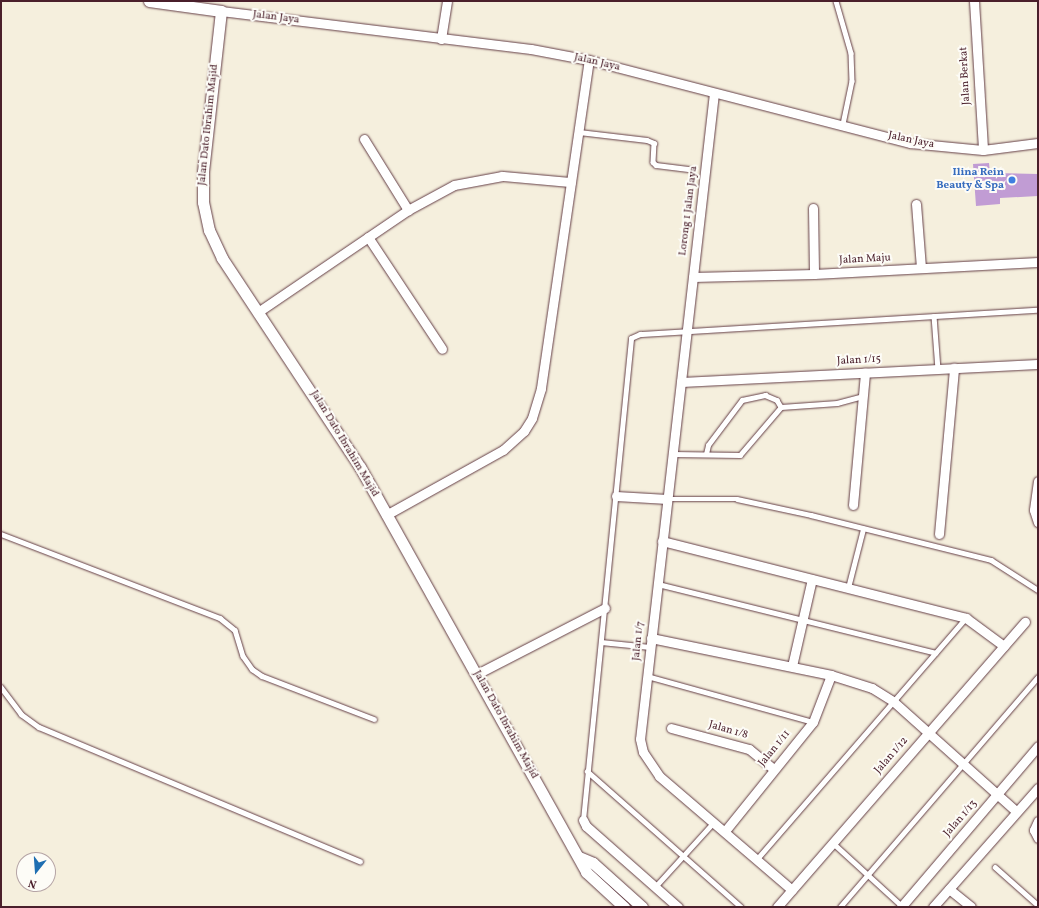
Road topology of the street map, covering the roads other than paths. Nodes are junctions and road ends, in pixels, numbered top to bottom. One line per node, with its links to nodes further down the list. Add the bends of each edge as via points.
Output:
1 (157, 1): 5 (street, Jalan Jaya)
2 (447, 1): 6 (street)
3 (836, 1): 9 (lane, via 851,53 852,81)
4 (974, 1): 14 (street, Jalan Berkat)
5 (221, 11): 6 (street, Jalan Jaya); 26 (street, Jalan Dato Ibrahim Majid, via 203,172 203,202 208,230 219,253)
6 (441, 40): 7 (street, Jalan Jaya)
7 (589, 60): 8 (street, Jalan Jaya); 10 (street)
8 (714, 93): 9 (street, Jalan Jaya); 24 (street, Lorong 1 Jalan Jaya)
9 (843, 124): 14 (street, Jalan Jaya, via 910,143)
10 (579, 132): 15 (lane, via 647,140 654,143 653,162 656,165); 16 (street)
11 (364, 139): 19 (street)
12 (1038, 140): 13 (lane)
13 (1038, 143): 14 (street, Jalan Jaya)
14 (983, 150)
15 (690, 170)
16 (572, 182): 19 (street, via 502,176 469,180 437,192); 43 (street, via 541,388 532,418 524,431 503,450)
17 (916, 204): 22 (street)
18 (813, 208): 23 (street)
19 (408, 210): 20 (street)
20 (368, 237): 26 (street); 29 (street)
21 (1038, 262): 22 (street, Jalan Maju)
22 (921, 268): 23 (street, Jalan Maju)
23 (814, 274): 24 (street, Jalan Maju)
24 (693, 277): 28 (street, Lorong 1 Jalan Jaya)
25 (1038, 310): 27 (lane)
26 (258, 312): 43 (street, Jalan Dato Ibrahim Majid, via 322,404)
27 (934, 316): 28 (lane); 32 (lane)
28 (685, 331): 34 (street, Jalan 1/7); 40 (lane, via 640,334 631,338)
29 (442, 349)
30 (1038, 364): 31 (street, Jalan 1/15)
31 (954, 368): 32 (street, Jalan 1/15); 47 (street)
32 (938, 369): 33 (street, Jalan 1/15)
33 (865, 373): 34 (street, Jalan 1/15); 35 (street)
34 (681, 382): 37 (street, Jalan 1/7)
35 (864, 396): 36 (lane, via 837,403); 42 (street)
36 (781, 407): 38 (lane, via 740,455); 38 (lane, via 777,400 765,395 742,400 708,445)
37 (672, 454): 38 (lane); 41 (street, Jalan 1/7)
38 (706, 454)
39 (1038, 481): 44 (street, via 1034,510)
40 (616, 496): 41 (street); 53 (lane)
41 (667, 499): 45 (lane, via 737,499); 48 (street, Jalan 1/7)
42 (853, 505)
43 (386, 515): 62 (street, Jalan Dato Ibrahim Majid)
44 (1038, 522)
45 (863, 529): 51 (lane); 52 (lane, via 991,560)
46 (1, 534): 68 (lane, via 220,618 235,630 243,656 252,669 262,676)
47 (939, 534)
48 (662, 541): 49 (street); 50 (street, Jalan 1/7)
49 (812, 579): 51 (street); 55 (street)
50 (657, 584): 55 (lane); 58 (street, Jalan 1/7)
51 (848, 588): 54 (street)
52 (1038, 590)
53 (604, 608): 57 (lane); 62 (street)
54 (966, 618): 59 (street); 60 (lane)
55 (804, 619): 60 (lane); 61 (street)
56 (1025, 622): 59 (street, Jalan 1/12)
57 (601, 642): 58 (lane); 75 (lane)
58 (651, 642): 61 (street); 64 (street, Jalan 1/7)
59 (1004, 646): 71 (street, Jalan 1/12)
60 (936, 653): 67 (lane)
61 (792, 666): 63 (street)
62 (477, 674): 85 (street, Jalan Dato Ibrahim Majid)
63 (831, 675): 67 (street, via 872,688); 69 (street, Jalan 1/11)
64 (647, 676): 69 (lane); 80 (street, Jalan 1/7, via 640,739 644,752 659,776)
65 (1038, 678): 73 (lane)
66 (1, 687): 88 (lane, via 21,714 39,727)
67 (894, 702): 71 (street); 87 (lane)
68 (374, 719)
69 (813, 722): 74 (street, Jalan 1/11)
70 (671, 728): 74 (street, Jalan 1/8, via 749,749)
71 (929, 732): 73 (street); 84 (street, Jalan 1/12)
72 (1038, 746): 77 (street, Jalan 1/13)
73 (964, 764): 77 (street); 90 (lane)
74 (774, 769): 82 (street, Jalan 1/11)
75 (587, 771): 79 (lane); 86 (lane)
76 (1038, 788): 78 (street)
77 (998, 795): 78 (street); 101 (street, Jalan 1/13)
78 (1016, 811): 92 (street)
79 (583, 820): 91 (street, via 586,826)
80 (714, 822): 82 (street, Jalan 1/7); 86 (lane)
81 (1038, 822): 83 (street, via 1034,830)
82 (725, 831): 87 (street, Jalan 1/7)
83 (1038, 838)
84 (833, 843): 90 (lane); 93 (street, Jalan 1/12)
85 (579, 856): 95 (street, Jalan Dato Ibrahim Majid, via 586,872); 96 (street, via 593,863)
86 (683, 856): 91 (lane); 98 (lane)
87 (757, 859): 93 (street, Jalan 1/7)
88 (360, 861)
89 (995, 867): 94 (lane)
90 (868, 875): 100 (lane); 101 (lane)
91 (655, 887): 97 (street)
92 (949, 888): 102 (street); 103 (street)
93 (792, 890): 99 (street, Jalan 1/12)
94 (1038, 905)
95 (619, 906)
96 (642, 907)
97 (678, 907)
98 (741, 907)
99 (777, 907)
100 (840, 907)
101 (901, 907)
102 (933, 907)
103 (971, 907)

